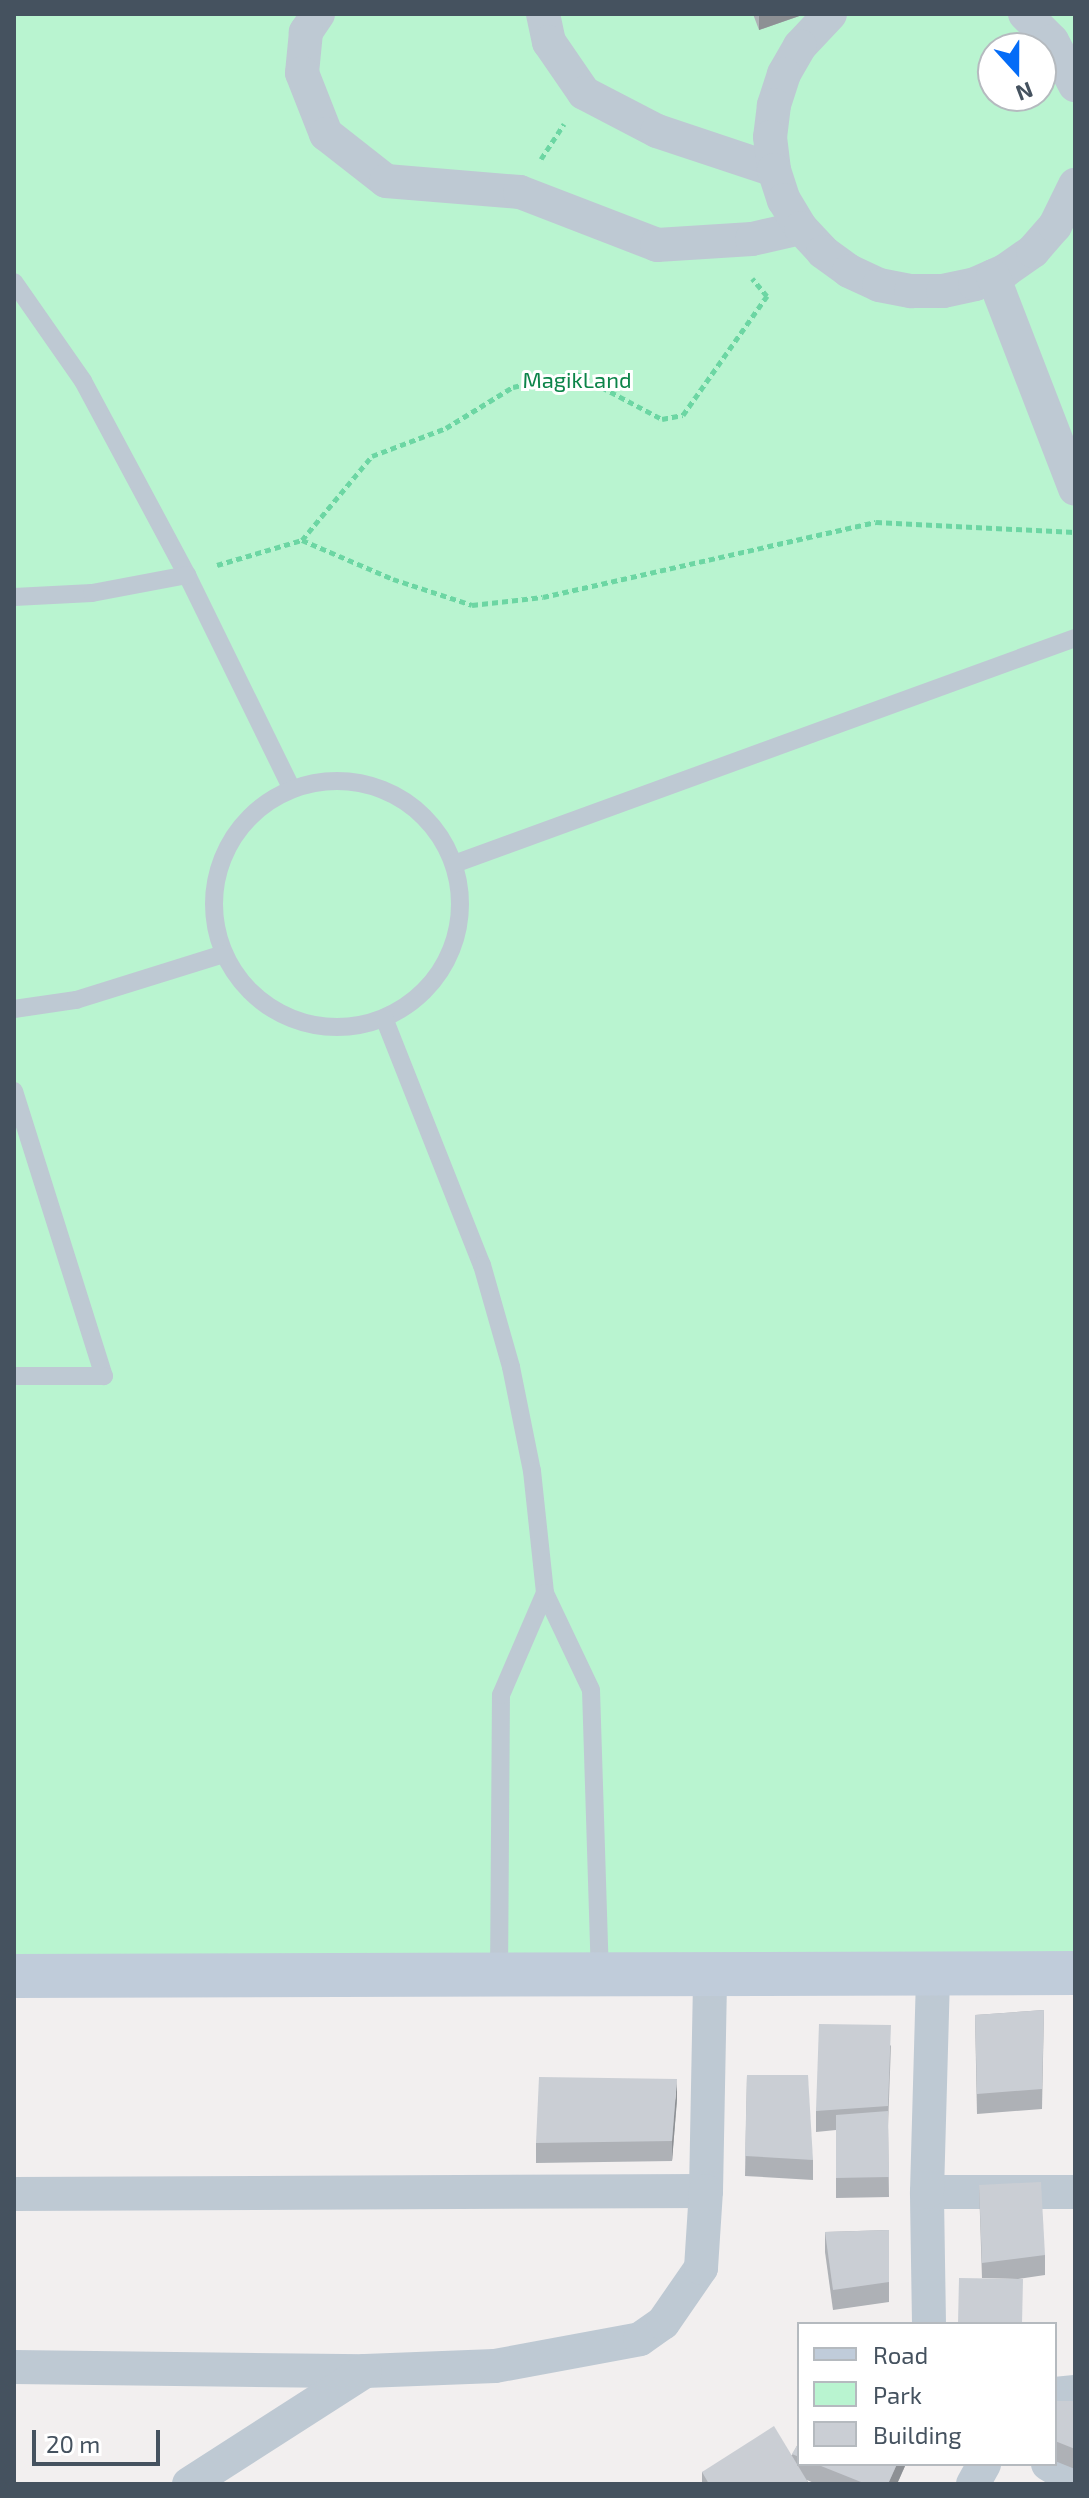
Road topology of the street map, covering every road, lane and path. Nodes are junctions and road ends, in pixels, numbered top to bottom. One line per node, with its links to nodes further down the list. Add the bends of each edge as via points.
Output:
1 (318, 14): 9 (street, via 306,32 302,73 326,134 386,181)
2 (543, 14): 6 (street, via 549,42)
3 (830, 14): 7 (street, via 800,46 784,74 771,127)
4 (1025, 14): 5 (street, via 1052,41)
5 (1075, 85)
6 (584, 93): 7 (street, via 657,131); 9 (path)
7 (774, 170): 10 (street)
8 (1075, 185): 12 (street, via 1055,226 1040,243)
9 (520, 192): 11 (street, via 657,245)
10 (801, 228): 11 (street); 12 (street, via 823,252 879,285 943,291)
11 (720, 241): 16 (path, via 767,296 683,415 662,419 575,373 513,387 446,428 372,456)
12 (993, 276): 14 (street)
13 (14, 282): 17 (lane, via 83,381)
14 (1075, 489)
15 (1075, 532): 16 (path, via 876,522 543,597 472,605)
16 (302, 540): 17 (path)
17 (187, 575): 18 (lane, via 92,593); 20 (lane)
18 (14, 597)
19 (1075, 638): 21 (lane)
20 (292, 789): 21 (lane, via 331,780 371,785 395,796 435,829); 22 (lane, via 258,809 231,839 216,876 213,915)
21 (454, 864): 24 (lane, via 460,900 456,937 440,970 415,998)
22 (224, 954): 23 (lane, via 76,1000); 24 (lane, via 240,981 290,1019 353,1026)
23 (14, 1009)
24 (384, 1018): 27 (lane, via 482,1265 511,1367 532,1471)
25 (14, 1091): 26 (lane, via 104,1376)
26 (14, 1376)
27 (545, 1593): 31 (lane, via 591,1690); 33 (lane, via 501,1695)
28 (933, 1973): 29 (street); 30 (street); 35 (street)
29 (1075, 1973)
30 (710, 1974): 31 (street); 34 (street)
31 (600, 1975): 33 (street)
32 (14, 1976): 33 (street)
33 (499, 1977)
34 (706, 2191): 37 (street); 40 (street, via 701,2268 663,2323 640,2339 495,2366)
35 (927, 2192): 36 (street); 38 (street)
36 (1075, 2192)
37 (14, 2194)
38 (929, 2322)
39 (14, 2367): 40 (street)
40 (365, 2371): 44 (street)
41 (983, 2466): 45 (street)
42 (1051, 2466): 43 (street)
43 (1075, 2480)
44 (189, 2484)
45 (973, 2484)

